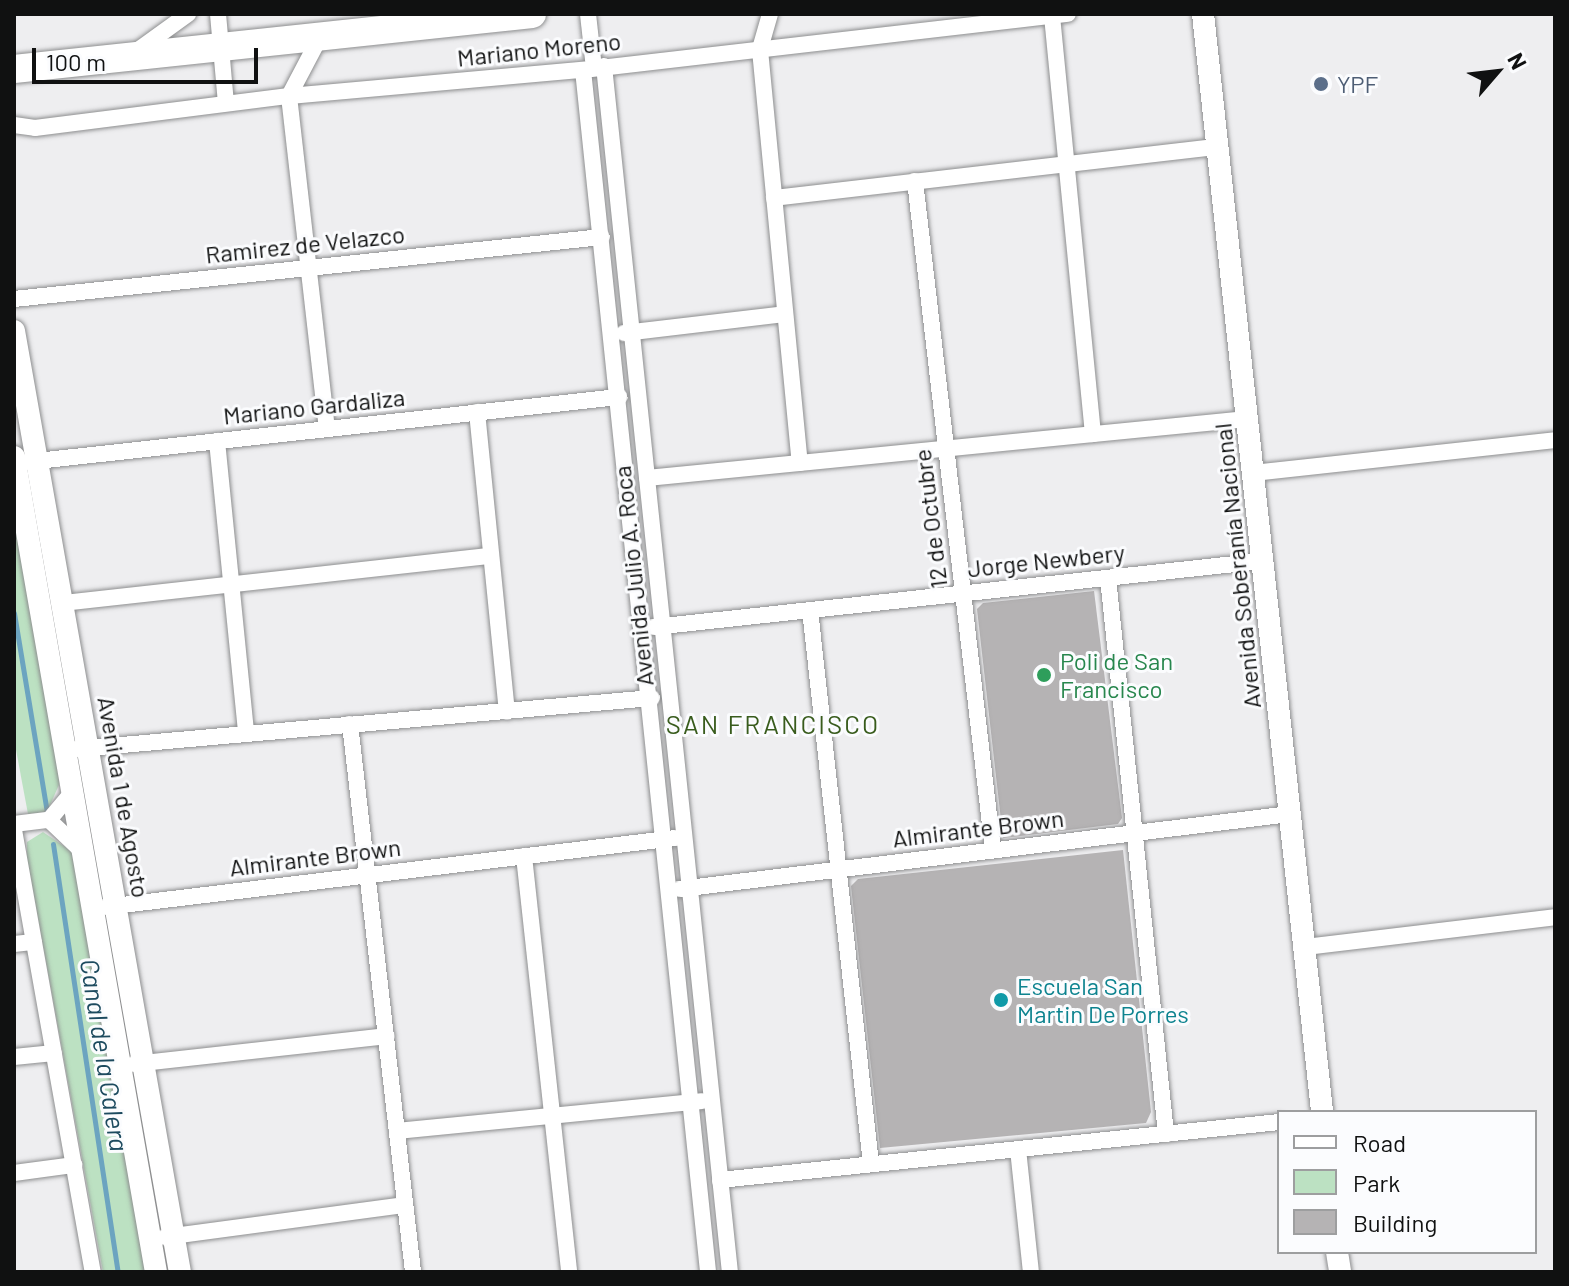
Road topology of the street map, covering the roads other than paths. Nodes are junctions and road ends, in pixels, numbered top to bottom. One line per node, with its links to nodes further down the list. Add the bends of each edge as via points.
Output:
1 (188, 14): 13 (street)
2 (218, 14): 11 (street)
3 (532, 14): 8 (highway)
4 (588, 14): 14 (street)
5 (770, 14): 12 (street)
6 (1203, 14): 19 (street, Avenida Soberanía Nacional)
7 (1060, 15): 9 (street, Mariano Moreno); 20 (street)
8 (498, 16): 10 (highway)
9 (982, 19): 12 (street, Mariano Moreno)
10 (320, 37): 11 (highway); 16 (street)
11 (218, 47): 13 (highway); 17 (street)
12 (760, 50): 14 (street, Mariano Moreno); 22 (street)
13 (129, 57): 15 (highway)
14 (594, 68): 16 (street, Mariano Moreno); 23 (street, Avenida Julio A. Roca); 28 (street, Avenida Julio A. Roca)
15 (14, 69)
16 (289, 96): 17 (street, Mariano Moreno); 24 (street)
17 (226, 103): 18 (street, Mariano Moreno, via 35,128)
18 (14, 125)
19 (1218, 147): 20 (street); 32 (street, Avenida Soberanía Nacional)
20 (1067, 164): 21 (street); 34 (street)
21 (915, 181): 22 (street); 37 (street, 12 de Octubre)
22 (774, 198): 26 (street)
23 (602, 237): 24 (street, Ramirez de Velazco); 29 (street, Avenida Julio A. Roca)
24 (309, 268): 25 (street, Ramirez de Velazco); 33 (street)
25 (14, 299)
26 (785, 314): 28 (street); 39 (street)
27 (14, 331): 38 (street, Avenida 1 de Agosto)
28 (632, 332): 29 (street); 41 (street, Avenida Julio A. Roca)
29 (612, 334): 30 (street, Avenida Julio A. Roca)
30 (619, 397): 31 (street, Mariano Gardaliza); 50 (street, Avenida Julio A. Roca)
31 (477, 412): 33 (street, Mariano Gardaliza); 42 (street)
32 (1247, 419): 34 (street); 40 (street, Avenida Soberanía Nacional)
33 (327, 429): 36 (street, Mariano Gardaliza)
34 (1093, 434): 37 (street)
35 (1555, 440): 40 (street)
36 (217, 441): 38 (street, Mariano Gardaliza); 45 (street)
37 (946, 449): 39 (street); 46 (street, 12 de Octubre)
38 (22, 460): 47 (street, Avenida 1 de Agosto); 55 (street, Avenida 1 de Agosto)
39 (800, 463): 41 (street)
40 (1253, 473): 43 (street, Avenida Soberanía Nacional)
41 (647, 478): 49 (street, Avenida Julio A. Roca)
42 (489, 556): 45 (street); 52 (street)
43 (1263, 561): 44 (street, Jorge Newbery); 57 (street, Avenida Soberanía Nacional)
44 (1108, 578): 46 (street, Jorge Newbery); 60 (street)
45 (234, 584): 47 (street); 54 (street)
46 (963, 593): 48 (street, Jorge Newbery); 63 (street, 12 de Octubre)
47 (63, 603): 55 (street, Avenida 1 de Agosto)
48 (810, 610): 49 (street, Jorge Newbery); 66 (street)
49 (663, 626): 50 (street, Jorge Newbery); 61 (street, Avenida Julio A. Roca)
50 (645, 629): 51 (street, Avenida Julio A. Roca)
51 (652, 698): 52 (street); 62 (street, Avenida Julio A. Roca)
52 (507, 711): 53 (street)
53 (350, 724): 54 (street); 67 (street)
54 (246, 733): 55 (street)
55 (78, 749): 56 (street, Avenida 1 de Agosto); 70 (street, Avenida 1 de Agosto)
56 (74, 790): 58 (street); 64 (street, Avenida 1 de Agosto)
57 (1290, 814): 60 (street, Almirante Brown); 74 (street, Avenida Soberanía Nacional)
58 (49, 820): 59 (street); 64 (street)
59 (14, 827): 72 (street)
60 (1135, 833): 63 (street, Almirante Brown); 86 (street)
61 (684, 837): 62 (street, Almirante Brown); 68 (street, Avenida Julio A. Roca)
62 (666, 839): 65 (street, Almirante Brown); 69 (street, Avenida Julio A. Roca)
63 (993, 850): 66 (street, Almirante Brown)
64 (85, 854): 70 (street, Avenida 1 de Agosto)
65 (524, 856): 67 (street, Almirante Brown); 83 (street)
66 (837, 870): 68 (street, Almirante Brown); 88 (street)
67 (368, 875): 70 (street, Almirante Brown); 75 (street)
68 (690, 888): 69 (street, Almirante Brown); 80 (street, Avenida Julio A. Roca)
69 (671, 890): 81 (street, Avenida Julio A. Roca)
70 (105, 907): 78 (street, Avenida 1 de Agosto); 79 (street, Avenida 1 de Agosto)
71 (1555, 917): 74 (street)
72 (34, 942): 73 (street); 76 (street)
73 (14, 944)
74 (1305, 947): 82 (street, Avenida Soberanía Nacional)
75 (386, 1036): 78 (street); 85 (street)
76 (54, 1053): 77 (street); 89 (street)
77 (14, 1057)
78 (144, 1063): 79 (street); 93 (street, Avenida 1 de Agosto)
79 (121, 1065): 94 (street, Avenida 1 de Agosto)
80 (712, 1100): 81 (street); 91 (street, Avenida Julio A. Roca)
81 (692, 1102): 83 (street); 100 (street, Avenida Julio A. Roca)
82 (1322, 1110)
83 (553, 1117): 85 (street); 99 (street)
84 (1277, 1122): 86 (street)
85 (397, 1131): 92 (street)
86 (1166, 1134): 87 (street)
87 (1018, 1149): 88 (street); 102 (street)
88 (871, 1164): 91 (street)
89 (74, 1165): 90 (street); 95 (street)
90 (14, 1173)
91 (720, 1180): 101 (street, Avenida Julio A. Roca)
92 (405, 1205): 93 (street); 98 (street)
93 (174, 1236): 94 (street); 97 (street, Avenida 1 de Agosto)
94 (150, 1239): 96 (street, Avenida 1 de Agosto)
95 (93, 1272)
96 (156, 1272)
97 (180, 1272)
98 (413, 1272)
99 (569, 1272)
100 (708, 1272)
101 (730, 1272)
102 (1031, 1272)

